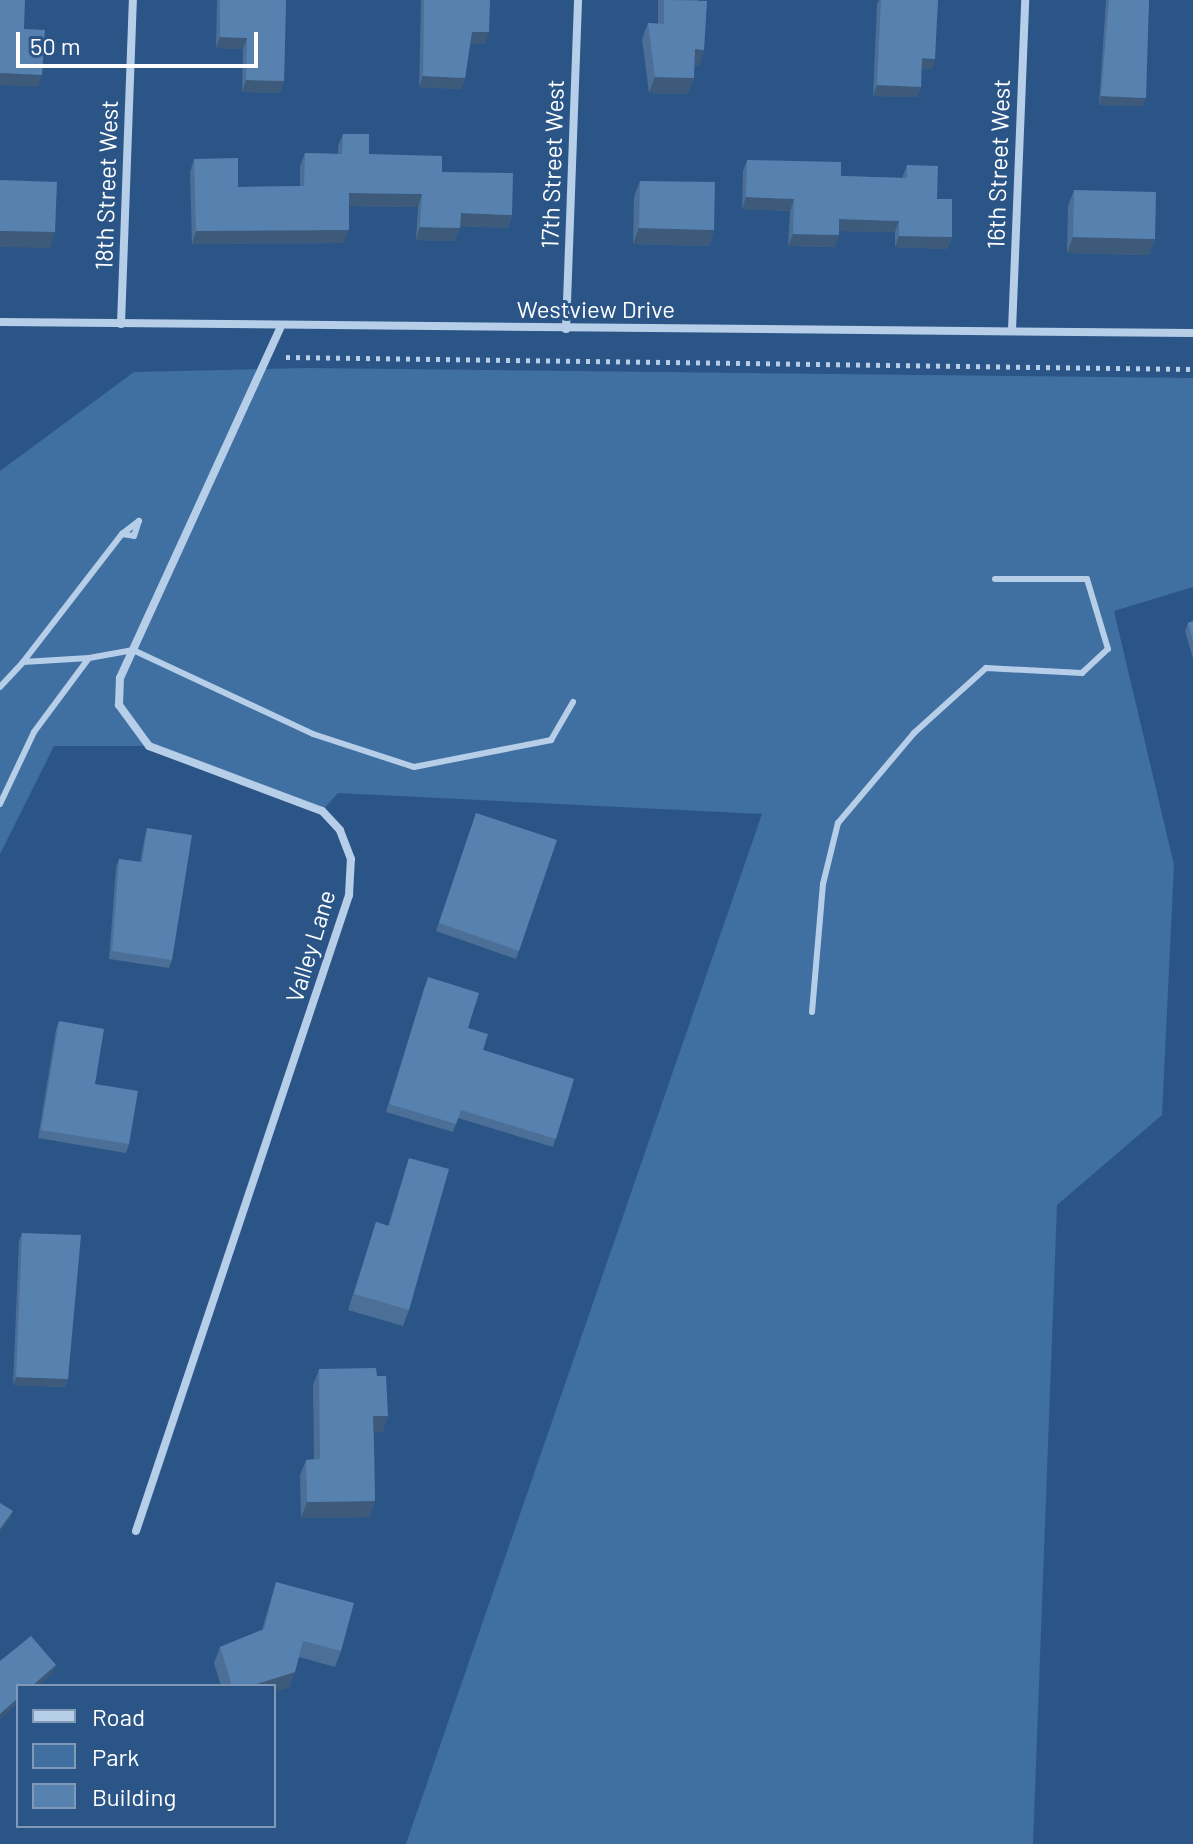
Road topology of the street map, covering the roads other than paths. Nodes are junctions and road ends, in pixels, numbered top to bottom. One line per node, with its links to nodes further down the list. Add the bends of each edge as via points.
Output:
1 (133, 0): 5 (street, 18th Street West)
2 (578, 0): 7 (street, 17th Street West)
3 (1025, 0): 8 (street, 16th Street West)
4 (0, 322): 5 (street, Westview Drive)
5 (121, 324): 6 (street, Westview Drive)
6 (280, 329): 7 (street, Westview Drive); 12 (street, Valley Lane)
7 (566, 329): 8 (street, Westview Drive)
8 (1012, 330): 9 (street, Westview Drive)
9 (1193, 333)
10 (122, 534): 14 (lane)
11 (995, 579): 18 (lane, via 1087,579 1108,649 1082,673 986,668 914,733 838,823 823,884)
12 (133, 650): 13 (lane); 16 (lane, via 313,734 414,767 551,740); 19 (street, Valley Lane, via 120,678 119,705 128,727 149,746 322,811 340,830 351,859 349,895)
13 (89, 658): 14 (lane); 17 (lane, via 34,732)
14 (23, 662): 15 (lane)
15 (0, 687)
16 (573, 702)
17 (0, 804)
18 (812, 1012)
19 (136, 1531)

